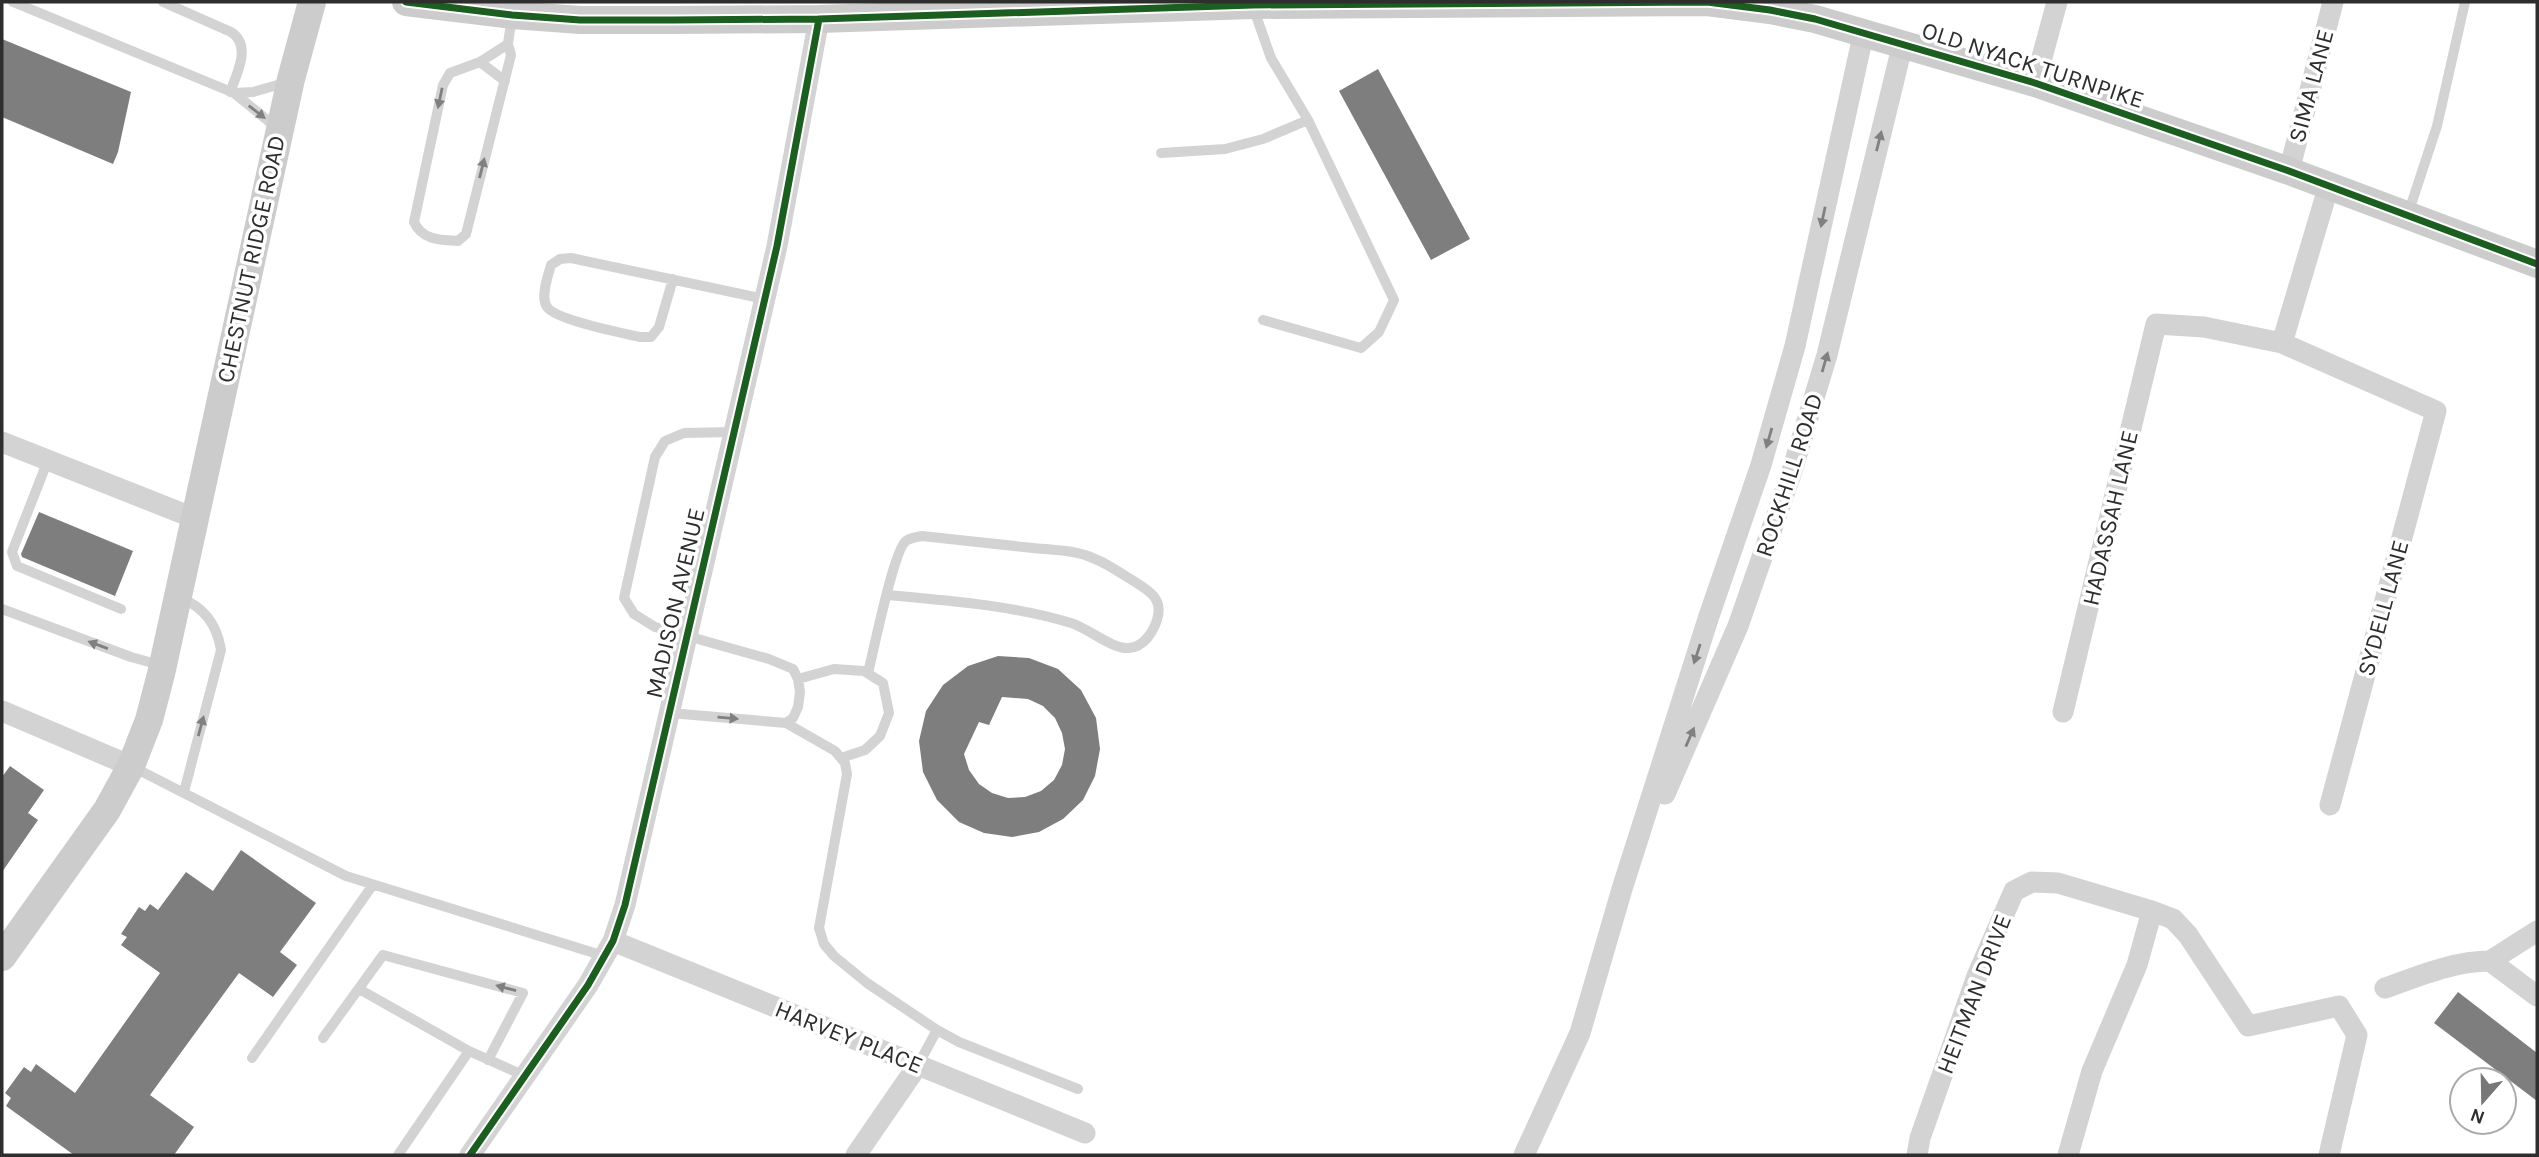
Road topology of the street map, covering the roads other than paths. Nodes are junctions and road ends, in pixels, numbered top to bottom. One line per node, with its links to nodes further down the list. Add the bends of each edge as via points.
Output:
1 (13, 2): 21 (lane)
2 (163, 2): 21 (lane, via 239,38 242,58)
3 (312, 2): 19 (street, CHESTNUT RIDGE ROAD)
4 (406, 2): 12 (street, OLD NYACK TURNPIKE)
5 (2057, 2): 20 (street)
6 (2333, 2): 25 (street, SIMA LANE)
7 (2465, 2): 27 (lane, via 2437,126)
8 (1484, 3): 9 (street, OLD NYACK TURNPIKE); 10 (street, OLD NYACK TURNPIKE)
9 (1253, 4): 11 (street, OLD NYACK TURNPIKE); 22 (lane, via 1271,58)
10 (1771, 6): 14 (street, OLD NYACK TURNPIKE)
11 (878, 9): 13 (street, OLD NYACK TURNPIKE)
12 (520, 11): 13 (street, OLD NYACK TURNPIKE, via 580,20 672,16); 16 (lane)
13 (819, 19): 30 (street, MADISON AVENUE)
14 (1864, 31): 15 (street, OLD NYACK TURNPIKE); 54 (street, ROCKHILL ROAD, one-way to 54, via 1795,346 1762,465)
15 (1903, 43): 20 (street, OLD NYACK TURNPIKE); 54 (street, ROCKHILL ROAD, one-way to 15, via 1738,626 1791,474 1827,355)
16 (508, 44): 17 (lane); 18 (lane, via 511,55)
17 (480, 62): 18 (lane); 18 (lane, one-way to 18, via 450,73 443,85 414,222 433,239 458,241 466,234)
18 (505, 81)
19 (290, 82): 21 (lane); 23 (street, CHESTNUT RIDGE ROAD)
20 (2035, 83): 25 (street, OLD NYACK TURNPIKE)
21 (232, 93): 23 (lane, one-way to 23)
22 (1308, 120): 24 (lane, via 1225,149); 31 (lane, via 1394,300 1380,332 1362,348)
23 (280, 130): 36 (street, CHESTNUT RIDGE ROAD)
24 (1161, 153)
25 (2289, 171): 26 (street, OLD NYACK TURNPIKE)
26 (2329, 185): 27 (street, OLD NYACK TURNPIKE); 32 (street)
27 (2408, 214): 28 (street, OLD NYACK TURNPIKE)
28 (2537, 264)
29 (673, 279): 29 (lane, via 561,259 551,265 544,296 547,307 559,316 651,337 659,327); 30 (lane)
30 (765, 299): 33 (street, MADISON AVENUE)
31 (1263, 320)
32 (2282, 343): 46 (street, HADASSAH LANE, via 2204,327 2156,324); 52 (street, SYDELL LANE, via 2436,411)
33 (734, 432): 41 (street, MADISON AVENUE); 41 (lane, via 684,433 665,441 655,457 624,598 634,614 655,626)
34 (2, 442): 35 (street)
35 (48, 460): 36 (street); 40 (lane, via 12,552 17,566)
36 (194, 518): 38 (street, CHESTNUT RIDGE ROAD)
37 (888, 595): 37 (lane, via 900,549 906,540 922,536 1094,558 1153,593 1159,612 1146,639 1128,649 1040,615 984,604); 43 (lane)
38 (178, 597): 42 (street, CHESTNUT RIDGE ROAD); 51 (lane, one-way to 38, via 220,650 218,632 205,613)
39 (2, 609): 42 (lane, one-way to 39)
40 (121, 610)
41 (688, 635): 44 (lane, via 769,659); 47 (street, MADISON AVENUE)
42 (163, 666): 50 (street, CHESTNUT RIDGE ROAD)
43 (868, 673): 44 (lane, via 834,669); 49 (lane, via 883,683 890,713 880,736 865,750)
44 (796, 674): 48 (lane, via 798,707)
45 (2, 711): 50 (street)
46 (2063, 712)
47 (670, 713): 48 (lane, one-way to 48); 57 (street, MADISON AVENUE, via 625,905)
48 (786, 723): 49 (lane)
49 (841, 758): 63 (lane, via 847,775 819,928 824,944 867,983)
50 (131, 766): 51 (lane); 58 (street, CHESTNUT RIDGE ROAD, via 107,810)
51 (184, 792): 53 (lane, via 312,860)
52 (2330, 805)
53 (372, 886): 57 (lane); 66 (lane)
54 (1622, 889): 75 (street, ROCKHILL ROAD, via 1580,1033)
55 (2152, 911): 76 (street, HEITMAN DRIVE, via 2058,883 2032,882 2014,891 1977,976); 77 (street, via 2137,965 2092,1071); 78 (street, HEITMAN DRIVE, via 2173,919 2188,935 2248,1026 2339,1006 2357,1035)
56 (2537, 931): 59 (street)
57 (609, 949): 68 (street, HARVEY PLACE); 69 (street, MADISON AVENUE)
58 (2, 957)
59 (2490, 961): 60 (street, via 2431,971); 62 (street)
60 (2385, 988)
61 (359, 989): 64 (lane); 65 (lane); 67 (lane, one-way to 61, via 523,993 383,955)
62 (2537, 996)
63 (937, 1031): 68 (lane); 70 (lane)
64 (323, 1038)
65 (469, 1051): 67 (lane); 72 (lane)
66 (252, 1058)
67 (488, 1060): 69 (lane)
68 (918, 1065): 71 (street, HARVEY PLACE); 74 (street)
69 (525, 1076): 73 (street, MADISON AVENUE)
70 (1078, 1089)
71 (1084, 1133)
72 (398, 1155)
73 (470, 1155)
74 (856, 1155)
75 (1524, 1155)
76 (1917, 1155)
77 (2068, 1155)
78 (2329, 1155)

